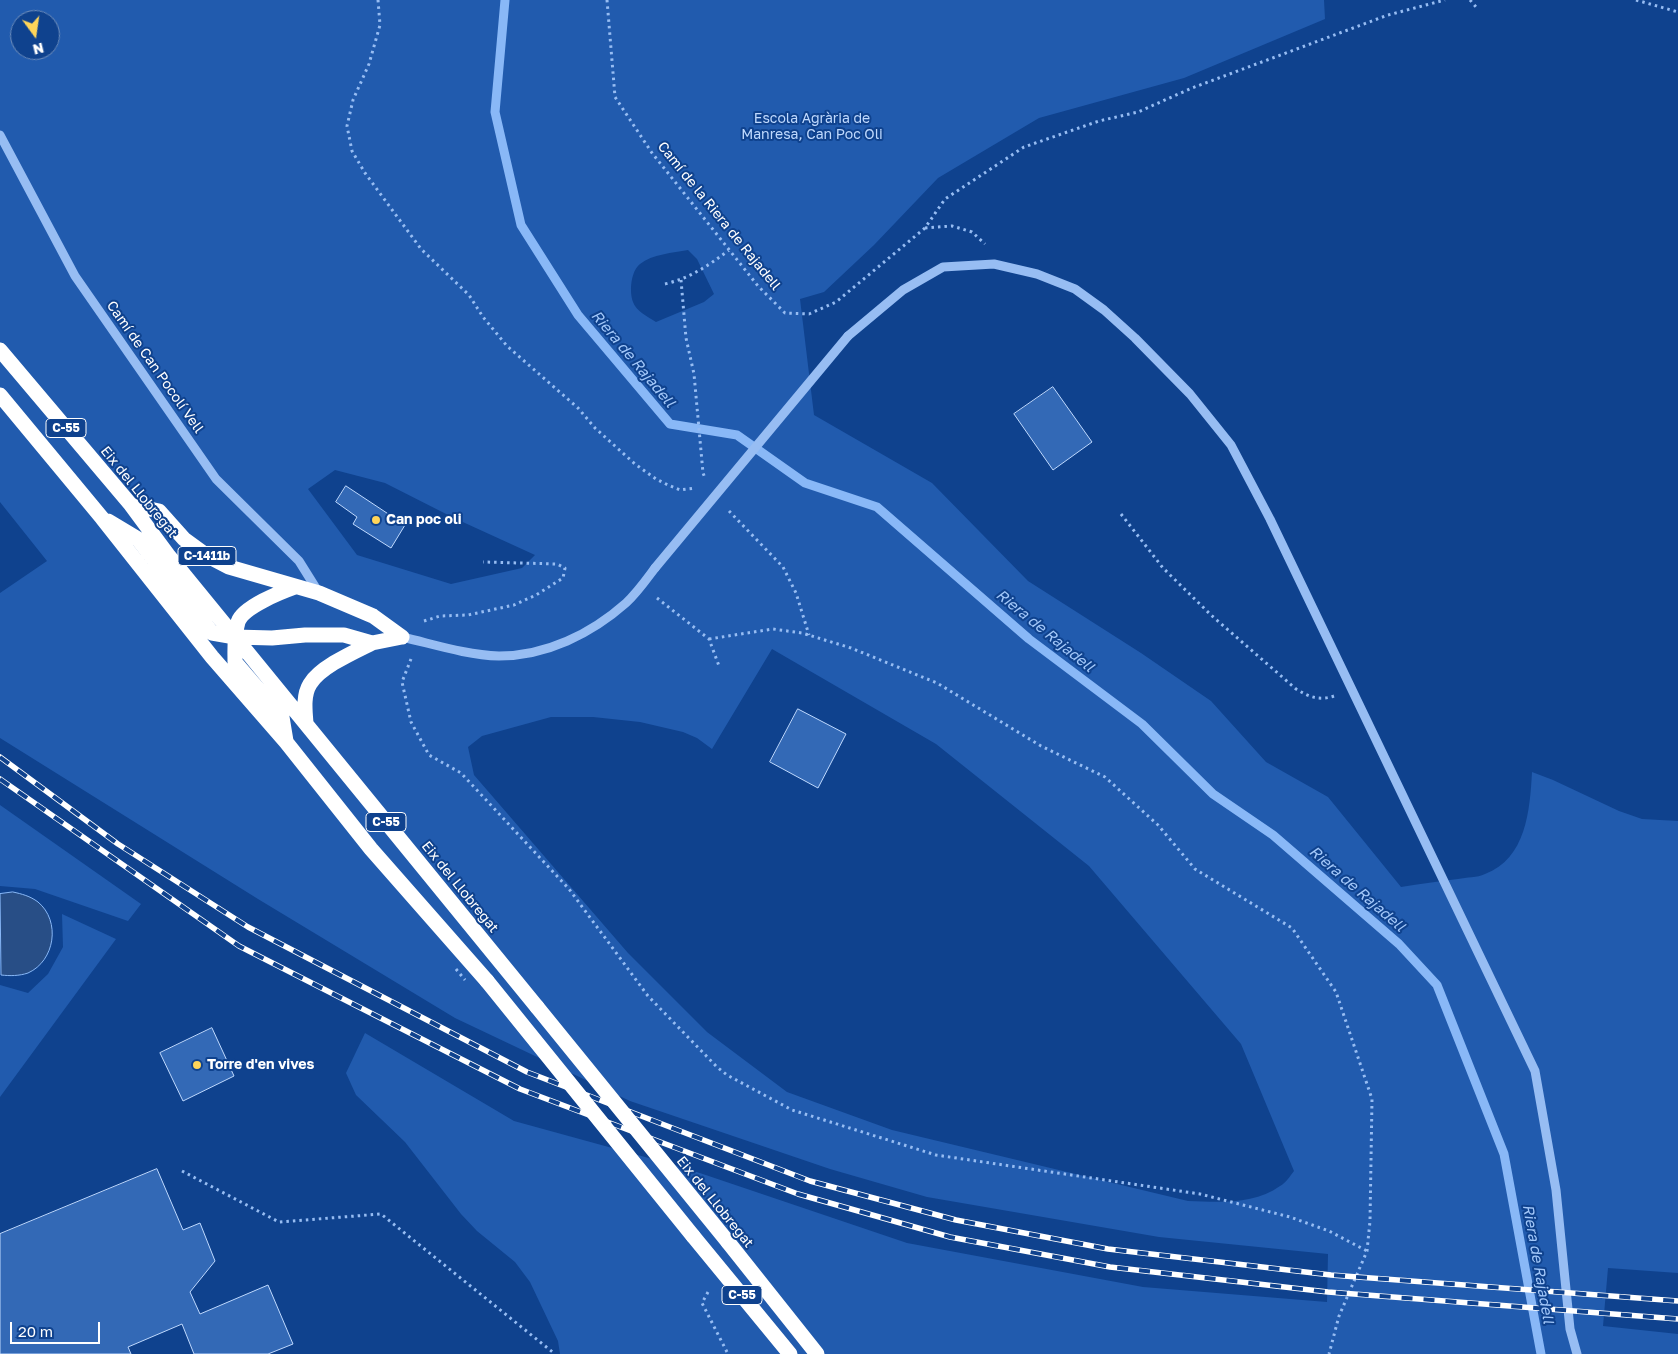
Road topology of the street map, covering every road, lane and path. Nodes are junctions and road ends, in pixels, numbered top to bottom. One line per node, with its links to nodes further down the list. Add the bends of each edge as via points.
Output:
1 (378, 0): 17 (path, via 380,26 377,39 353,100 347,126 352,151 364,173 421,248 469,295 507,346 646,472 680,490)
2 (608, 0): 10 (path, Camí de la Riera de Rajadell, via 615,97 652,153)
3 (1444, 0): 9 (path, Camí de la Riera de Rajadell, via 1388,15 1192,88 1138,112 1099,121 1024,147 945,199)
4 (1470, 0): 6 (path)
5 (1636, 0): 7 (path)
6 (1476, 7)
7 (1678, 12)
8 (0, 135): 24 (street, Camí de Can Pocolí Vell, via 80,284 216,479 299,561)
9 (925, 228): 10 (path, Camí de la Riera de Rajadell, via 836,302 809,314 785,313); 11 (path, via 952,226 972,232 988,246)
10 (729, 250): 12 (path)
11 (994, 264): 30 (street, C-1411b, bridge, via 943,267 902,290 848,336 627,602 585,633 554,647 500,656); 44 (street, C-1411b, via 1037,274 1075,289 1104,310 1190,394 1231,445 1282,544 1535,1071 1556,1190 1570,1329)
12 (681, 280): 13 (path); 16 (path)
13 (665, 284)
14 (0, 350): 18 (highway, Eix del Llobregat / C-55)
15 (0, 395): 21 (highway, C-55)
16 (703, 473)
17 (700, 487)
18 (131, 505): 23 (highway, C-1411b, via 159,511 184,539 229,567); 28 (highway, Eix del Llobregat / C-55)
19 (726, 507): 26 (path, via 783,567 796,593)
20 (1121, 514): 33 (path, via 1163,568 1204,608 1296,689)
21 (102, 518): 28 (highway, C-1411b, via 138,539 212,633); 35 (highway, C-55, via 212,657)
22 (483, 562): 30 (path, via 557,564 565,568 563,578 514,605 423,621)
23 (295, 587): 24 (highway, C-1411b); 28 (highway, via 275,594 239,619)
24 (319, 593): 27 (highway, C-1411b, via 373,616)
25 (666, 604): 29 (path)
26 (809, 635): 29 (path, via 773,629); 37 (path, via 851,648 937,684 1041,746 1104,777 1158,826 1195,869 1292,928 1336,992 1372,1099)
27 (402, 636): 30 (street, C-1411b); 31 (highway, C-1411b)
28 (235, 637): 31 (highway, C-1411b, via 344,635); 34 (highway, Eix del Llobregat / C-55); 35 (highway, via 235,662 282,717)
29 (709, 639): 32 (path)
30 (419, 641): 37 (path, via 402,682 411,722 429,755 461,773 570,890 648,996 727,1075 792,1110 936,1155 1200,1194 1290,1216)
31 (372, 643): 34 (highway, C-1411b, via 323,671 310,684 305,704)
32 (719, 666)
33 (1310, 697)
34 (306, 723): 42 (highway, Eix del Llobregat / C-55, bridge)
35 (286, 742): 38 (highway, C-55, bridge)
36 (182, 1171): 39 (path, via 279,1222 381,1214)
37 (1367, 1251): 43 (path, via 1339,1316)
38 (723, 1272): 40 (path, via 712,1283 702,1303); 41 (highway, C-55)
39 (555, 1354)
40 (728, 1354)
41 (790, 1354)
42 (817, 1354)
43 (1330, 1354)
44 (1576, 1354)

